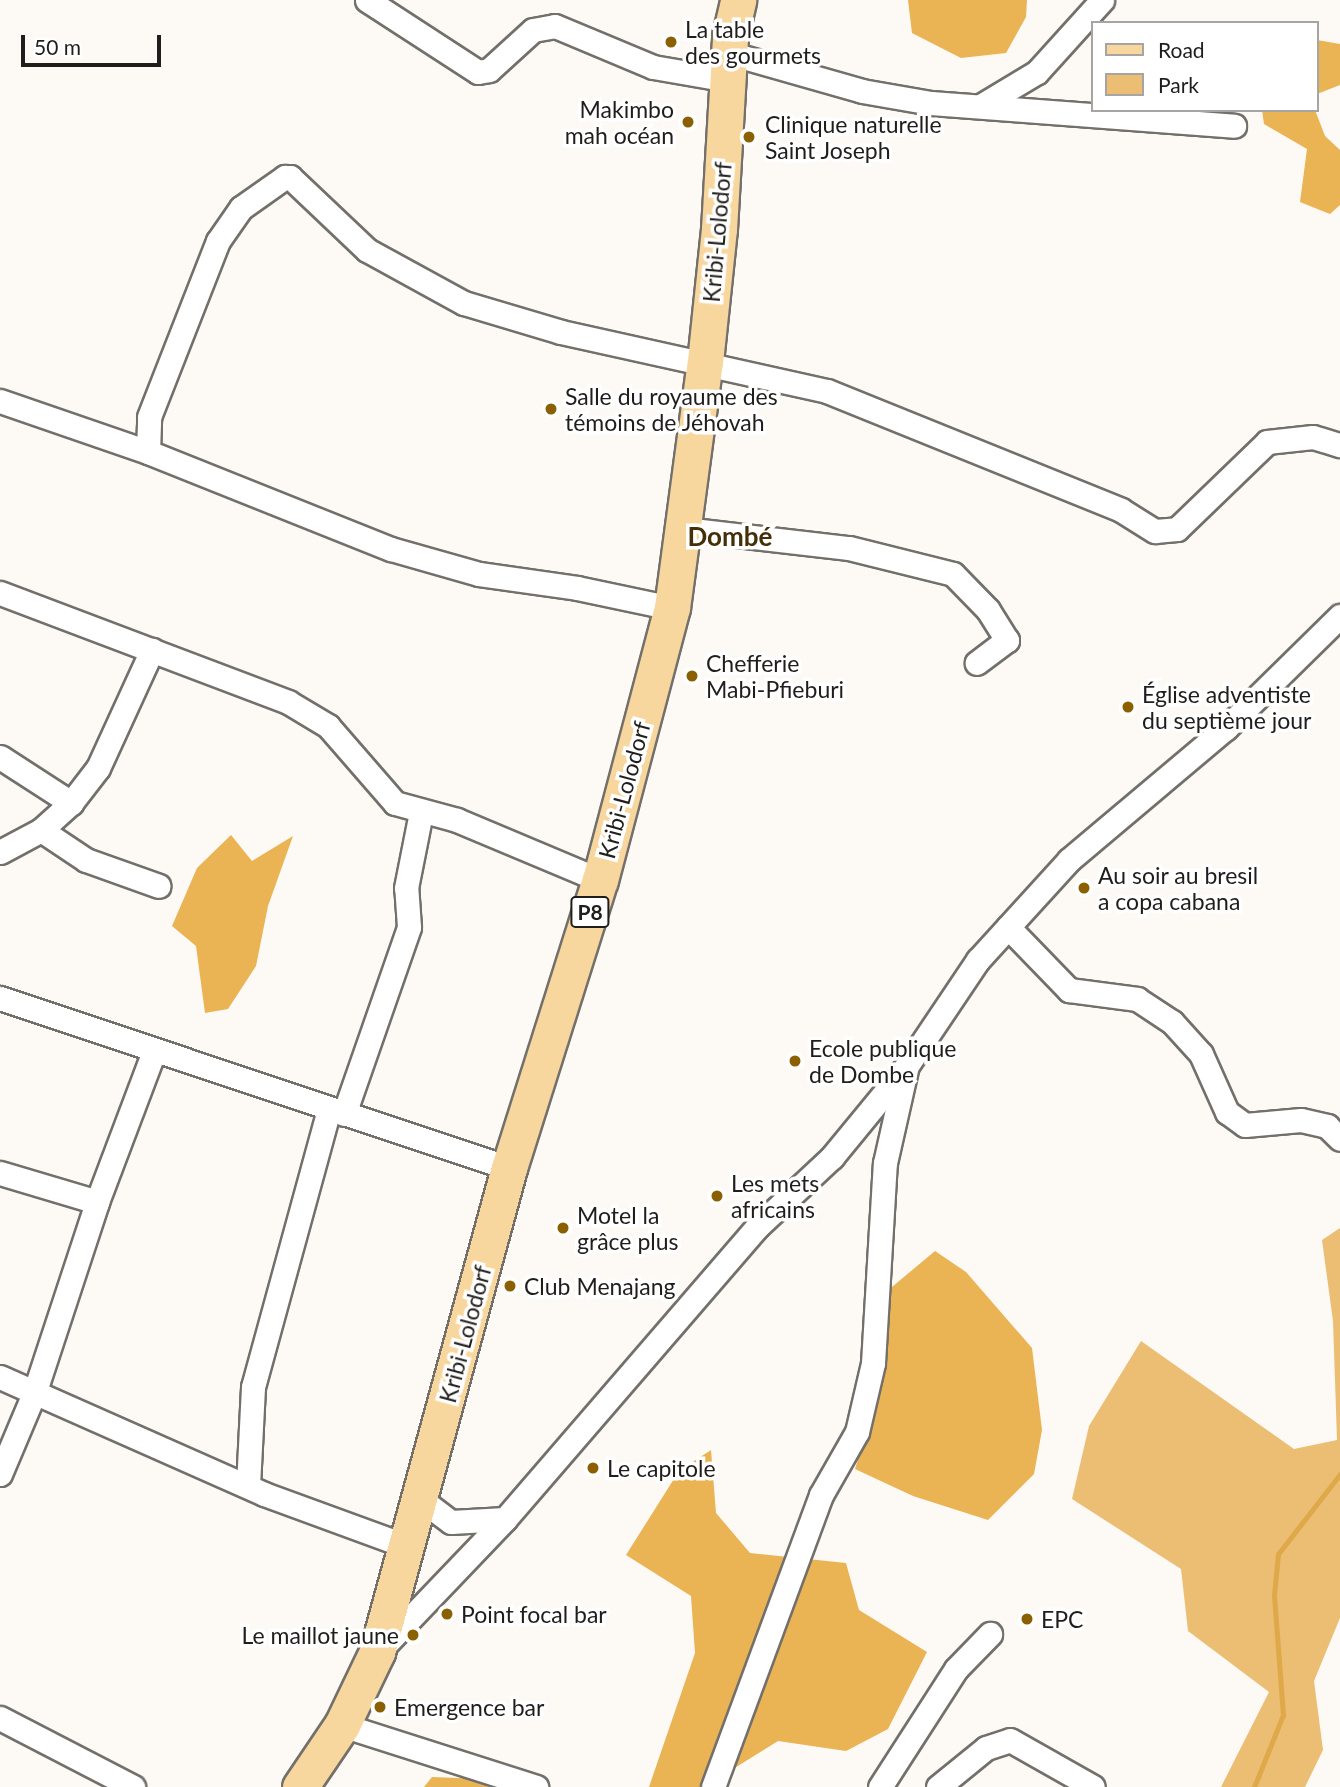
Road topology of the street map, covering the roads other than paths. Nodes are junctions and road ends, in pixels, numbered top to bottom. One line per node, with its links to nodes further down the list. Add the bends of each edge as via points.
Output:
1 (367, 0): 4 (street, via 478,72 489,70 533,30 555,26 653,67)
2 (737, 0): 4 (main road, Kribi-Lolodorf / P8)
3 (1102, 0): 5 (street, via 1037,72)
4 (729, 67): 5 (street); 7 (main road, Kribi-Lolodorf / P8)
5 (979, 107): 6 (street)
6 (1234, 126)
7 (705, 362): 9 (street, via 827,391 1121,510 1166,534 1207,503 1267,442 1313,437); 10 (street, via 561,332 464,303 367,250 285,177 241,208 218,241 149,417); 11 (main road, Kribi-Lolodorf / P8)
8 (0, 401): 10 (street)
9 (1340, 445)
10 (148, 452): 13 (street, via 391,549 479,574 577,587)
11 (684, 529): 13 (main road, Kribi-Lolodorf / P8); 16 (street, via 849,548 953,574 988,610 1007,640)
12 (0, 593): 15 (street)
13 (672, 608): 22 (main road, Kribi-Lolodorf / P8)
14 (1340, 617): 24 (street, via 1226,728 1069,860)
15 (152, 650): 18 (street, via 98,768); 19 (street, via 321,720 388,797)
16 (977, 663)
17 (0, 757): 18 (street)
18 (71, 803): 20 (street)
19 (421, 812): 22 (street, via 457,820); 28 (street, via 406,888 409,927)
20 (41, 830): 21 (street); 23 (street, via 86,860)
21 (0, 852)
22 (600, 880): 30 (main road, Kribi-Lolodorf / P8)
23 (159, 886)
24 (1008, 927): 27 (street, via 978,960); 29 (street, via 1069,990 1137,999 1172,1022 1201,1054 1227,1112 1245,1125 1301,1120 1327,1126)
25 (0, 998): 26 (street)
26 (154, 1051): 28 (street); 32 (street)
27 (906, 1067): 38 (street, via 832,1157 757,1227 665,1330); 47 (street, via 886,1163 873,1363 857,1432 821,1495)
28 (337, 1112): 30 (street); 36 (street, via 253,1387)
29 (1340, 1139)
30 (509, 1168): 37 (main road, Kribi-Lolodorf / P8)
31 (0, 1173): 32 (street)
32 (97, 1202): 34 (street)
33 (0, 1377): 34 (street)
34 (35, 1391): 35 (street); 36 (street)
35 (0, 1474)
36 (248, 1486): 39 (street)
37 (419, 1498): 38 (street, via 451,1522); 39 (main road, Kribi-Lolodorf / P8)
38 (505, 1519): 41 (street)
39 (406, 1546): 41 (main road, Kribi-Lolodorf / P8)
40 (990, 1634): 48 (street, via 956,1669)
41 (377, 1652): 43 (main road, Kribi-Lolodorf / P8)
42 (0, 1718): 44 (street)
43 (342, 1725): 45 (main road, Kribi-Lolodorf / P8); 46 (street)
44 (133, 1787)
45 (300, 1787)
46 (536, 1787)
47 (713, 1787)
48 (880, 1787)
49 (938, 1787): 50 (street, via 986,1748 1010,1740)
50 (1093, 1787)

